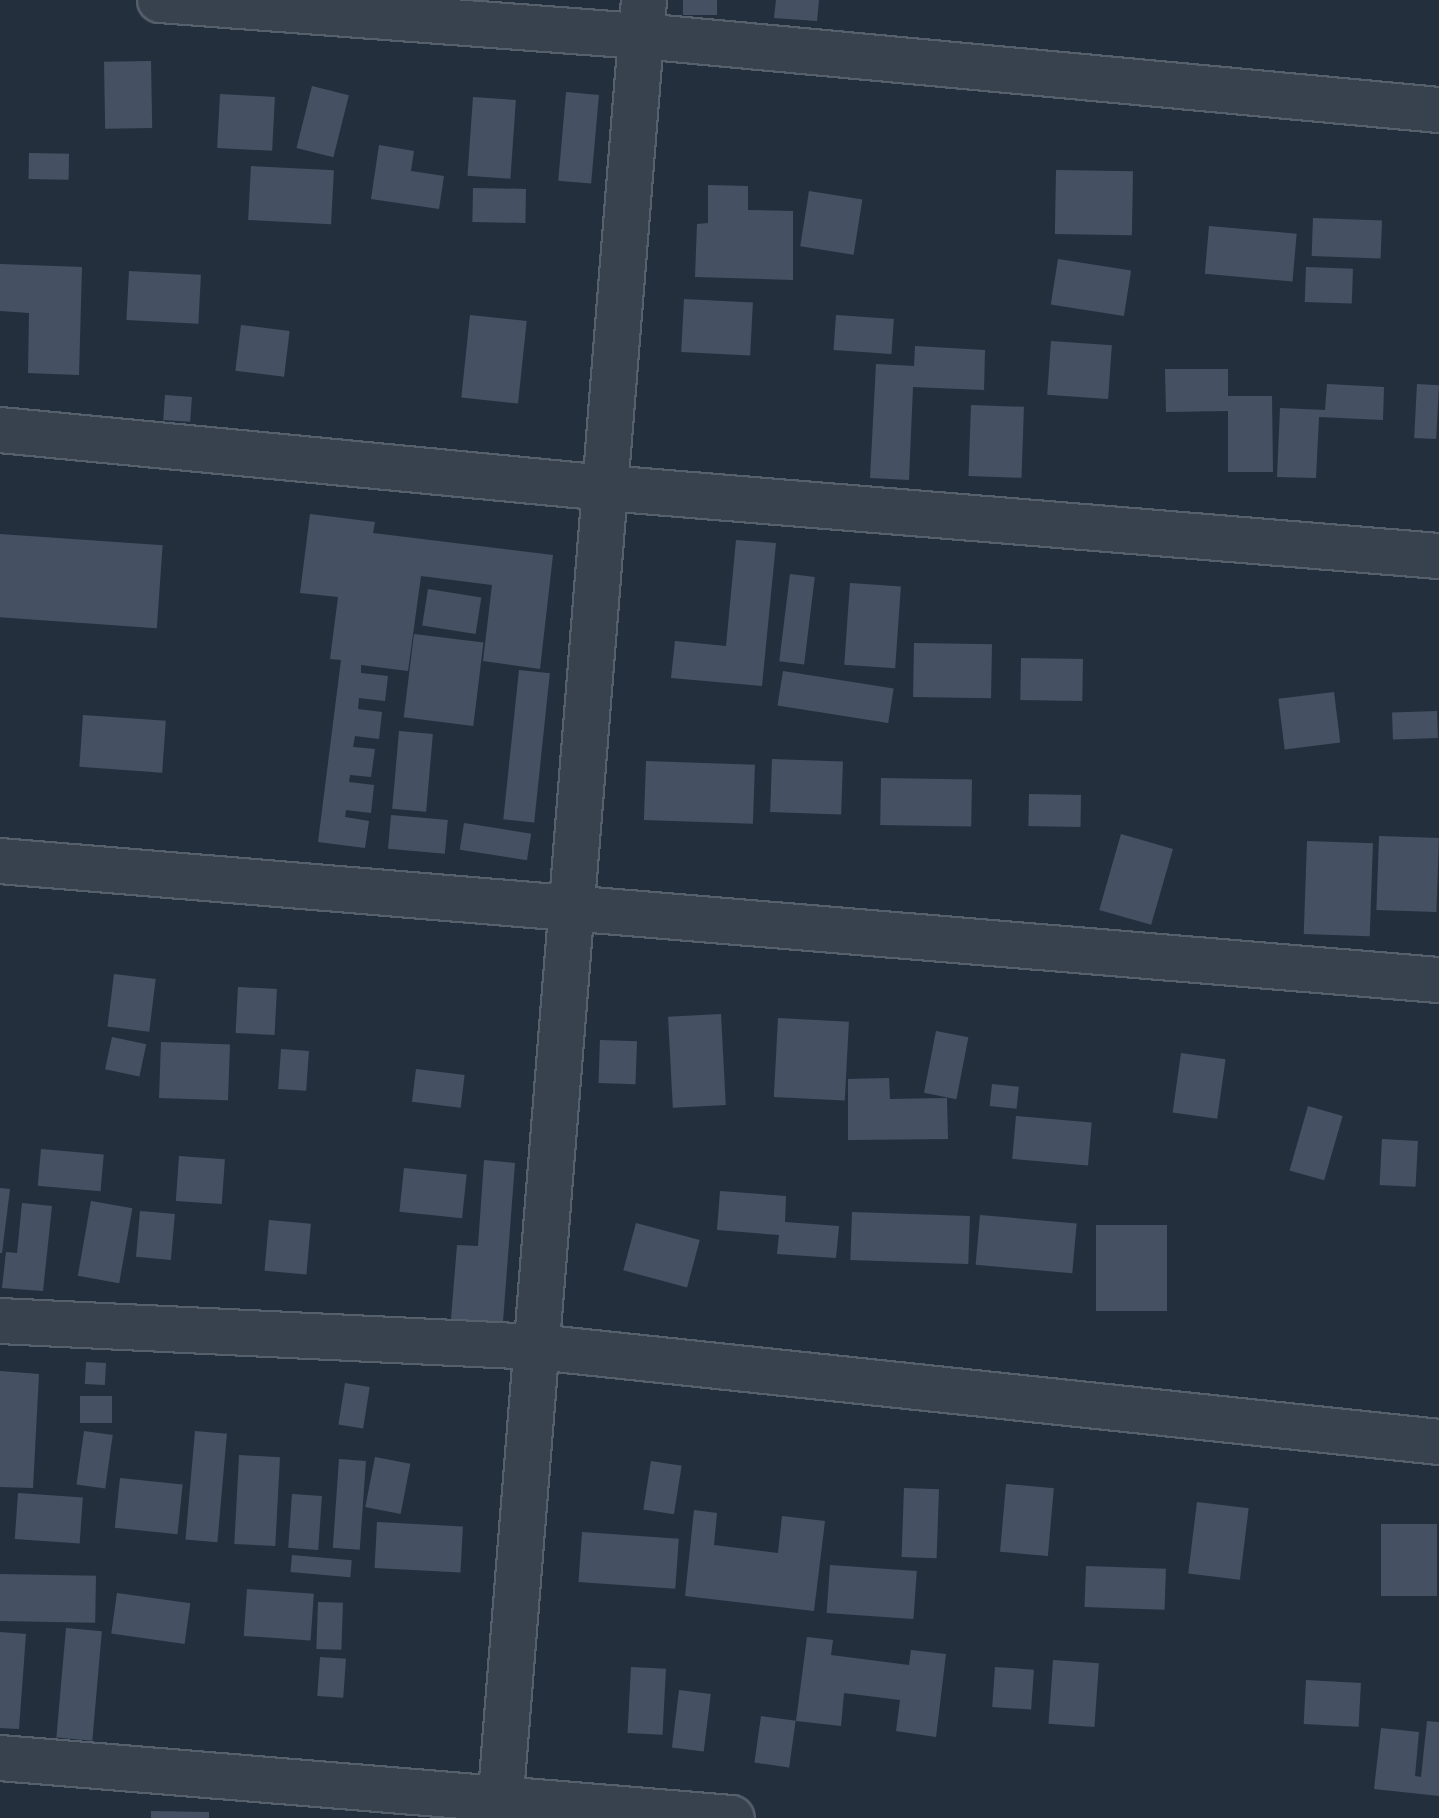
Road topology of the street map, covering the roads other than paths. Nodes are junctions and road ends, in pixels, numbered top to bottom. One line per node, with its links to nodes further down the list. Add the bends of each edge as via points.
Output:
1 (160, 0): 2 (street)
2 (643, 18): 3 (street); 5 (street)
3 (1439, 110)
4 (0, 430): 5 (street)
5 (606, 488): 6 (street); 8 (street)
6 (1439, 556)
7 (0, 861): 8 (street)
8 (572, 904): 9 (street); 11 (street)
9 (1439, 980)
10 (0, 1321): 11 (street)
11 (537, 1347): 12 (street); 14 (street)
12 (1439, 1442)
13 (0, 1758): 14 (street)
14 (500, 1809): 15 (street)
15 (732, 1818)

